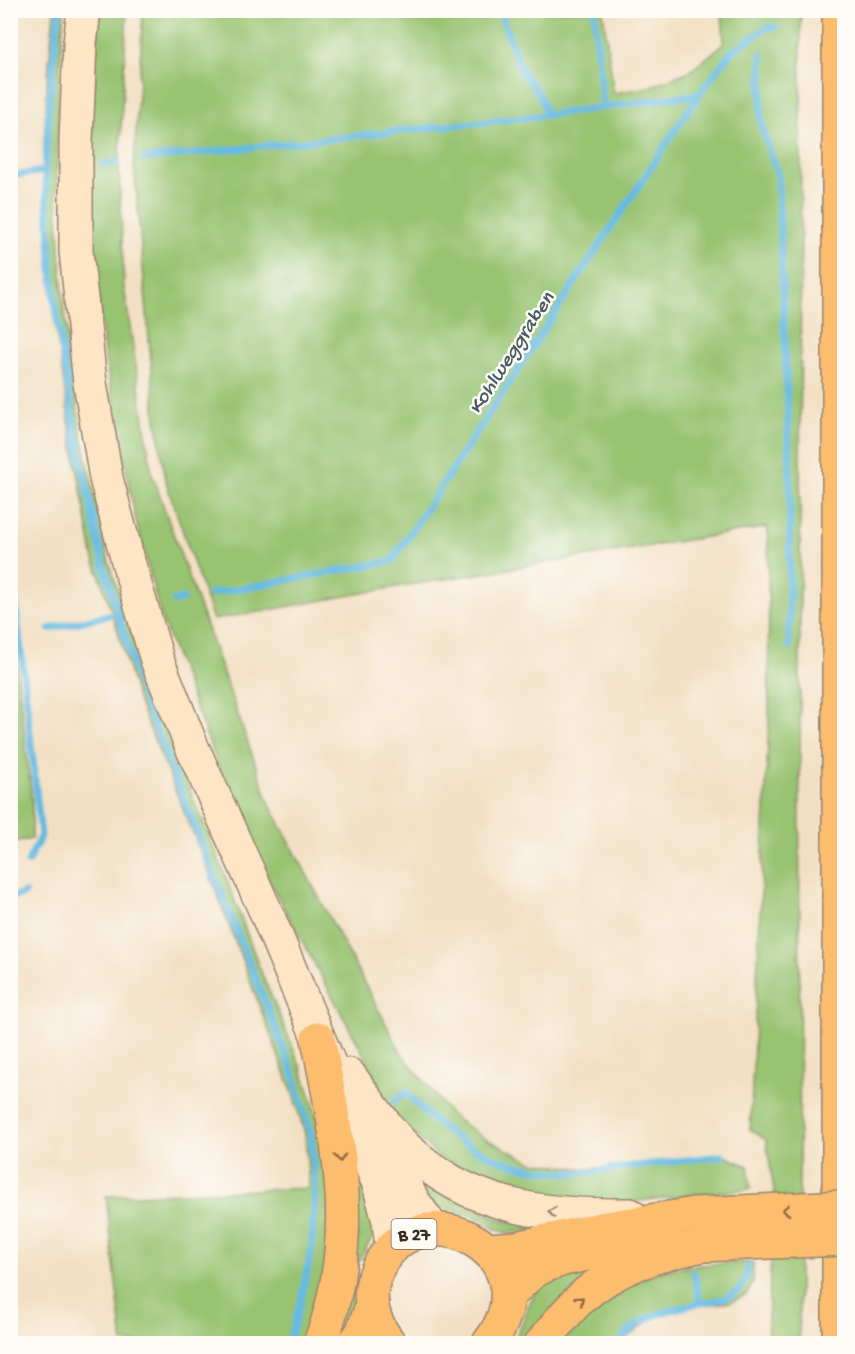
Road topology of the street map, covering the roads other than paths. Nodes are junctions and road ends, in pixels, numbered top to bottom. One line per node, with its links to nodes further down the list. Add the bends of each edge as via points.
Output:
1 (84, 10): 3 (main road, via 76,129 76,251 90,383 106,478 157,660)
2 (839, 10): 20 (main road)
3 (267, 914): 4 (main road); 5 (main road)
4 (318, 1039): 11 (main road, via 379,1184); 15 (main road, one-way to 15, via 343,1192 341,1266)
5 (349, 1075): 7 (main road, one-way to 5, via 553,1213 506,1205 473,1194 435,1172 402,1145); 8 (main road, via 387,1155)
6 (844, 1207): 7 (main road, one-way to 7, bridge)
7 (694, 1214): 12 (main road)
8 (433, 1229): 11 (main road, B 27, via 411,1235); 12 (main road, B 27, via 463,1233)
9 (844, 1239): 10 (main road, bridge)
10 (704, 1245): 13 (main road, via 631,1248 565,1260 539,1269); 19 (main road, one-way to 10, via 583,1296 611,1277 638,1262)
11 (392, 1248): 14 (main road, B 27, via 373,1281)
12 (488, 1250): 13 (main road, B 27, via 502,1271)
13 (507, 1297): 18 (main road, B 27, via 502,1322)
14 (372, 1306): 16 (main road); 17 (main road, B 27, via 375,1321)
15 (320, 1344)
16 (354, 1344)
17 (390, 1344)
18 (488, 1344)
19 (542, 1344)
20 (839, 1344)

